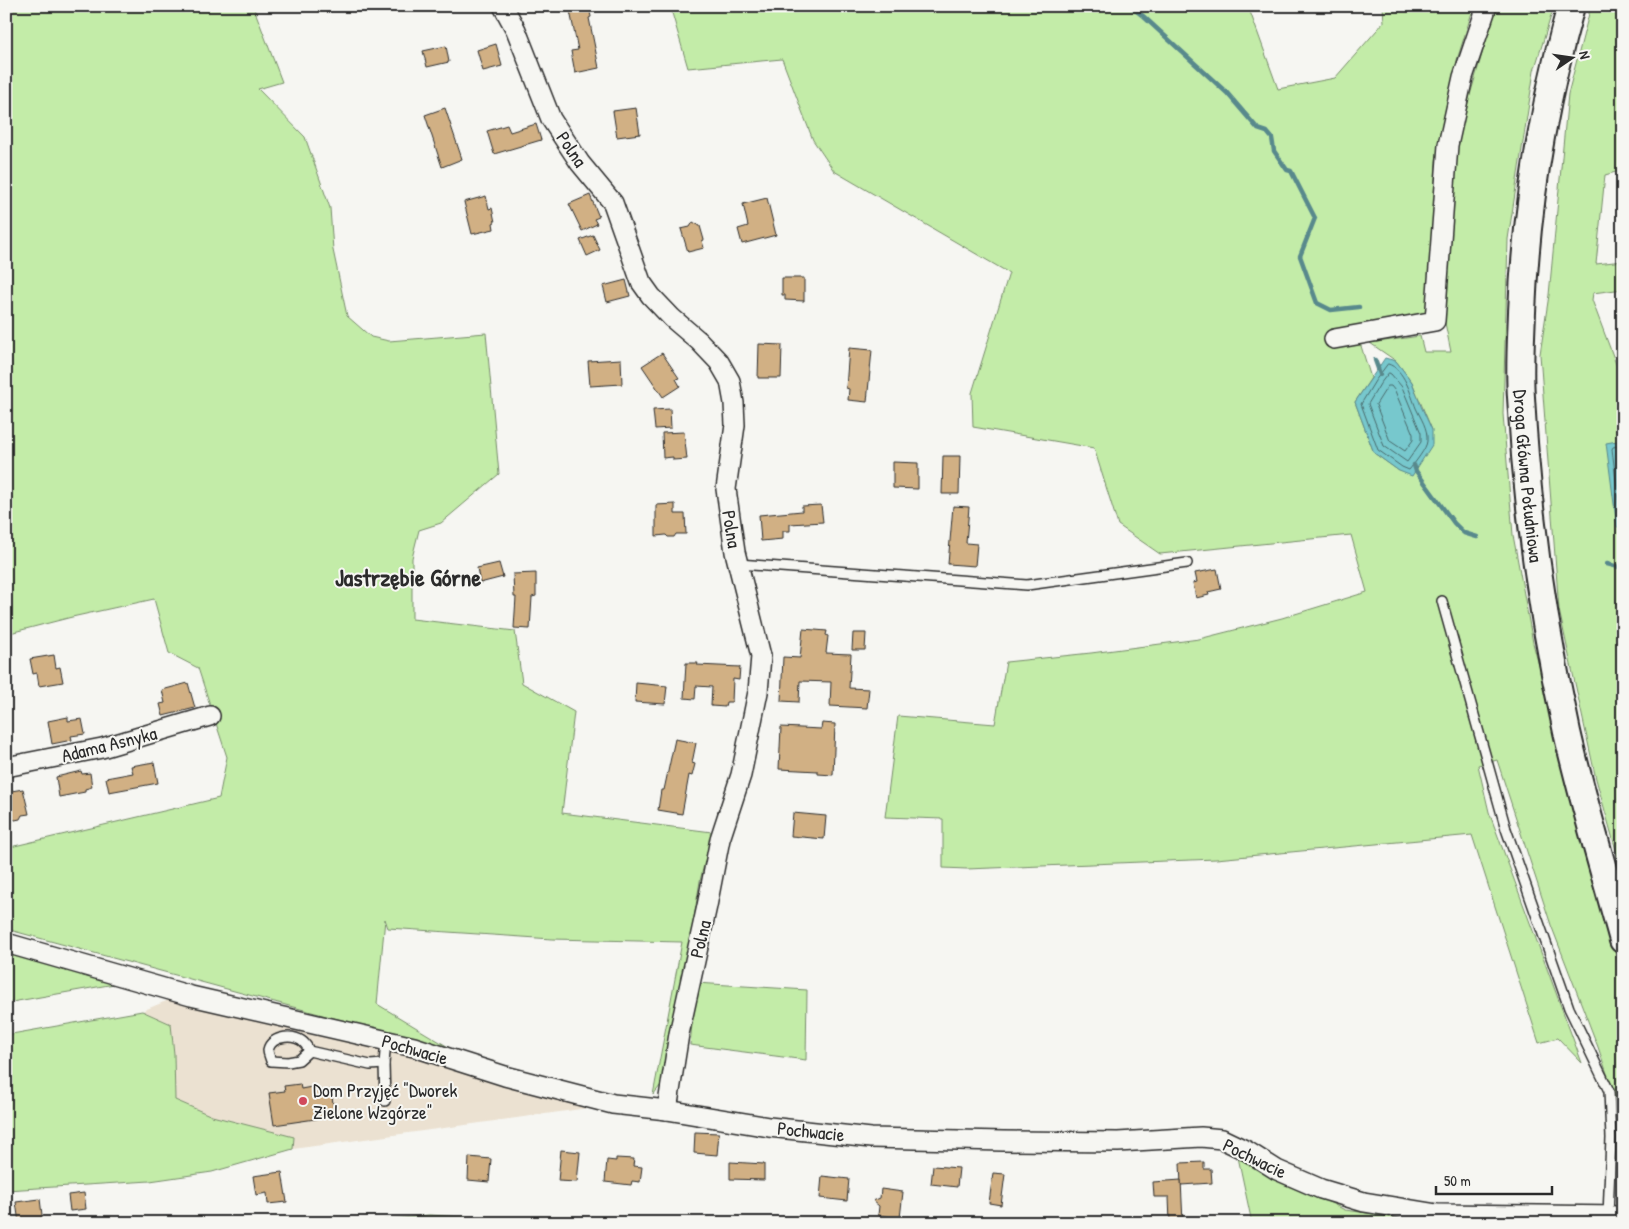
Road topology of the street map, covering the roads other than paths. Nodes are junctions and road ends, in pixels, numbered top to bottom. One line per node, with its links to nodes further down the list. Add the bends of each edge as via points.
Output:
1 (502, 6): 6 (street, Polna, via 516,30 551,119 580,163 613,203 641,282 672,318 719,362 730,381 735,425 726,489)
2 (1487, 6): 4 (street, via 1463,77 1448,145 1435,321)
3 (1570, 6): 10 (main road, Droga Główna Południowa, via 1549,96 1533,188 1523,299 1521,397 1530,501 1548,634 1567,733)
4 (1334, 339)
5 (1187, 562): 6 (lane, via 1027,585)
6 (738, 564): 16 (street, Polna, via 760,656 758,692 741,775 720,839 679,1034)
7 (1442, 601): 17 (lane, via 1506,829 1569,1008 1610,1091)
8 (210, 716): 9 (street, Adama Asnyka, via 102,748)
9 (6, 767)
10 (1623, 940)
11 (6, 943): 12 (street, Pochwacie, via 192,996)
12 (386, 1040): 14 (lane); 16 (street, Pochwacie, via 612,1104)
13 (308, 1051): 14 (lane, via 370,1065)
14 (384, 1064): 15 (lane)
15 (385, 1101)
16 (667, 1110): 17 (street, Pochwacie, via 768,1127 871,1138 1118,1142 1222,1139 1277,1170 1321,1189 1364,1202 1437,1214)
17 (1613, 1218)

